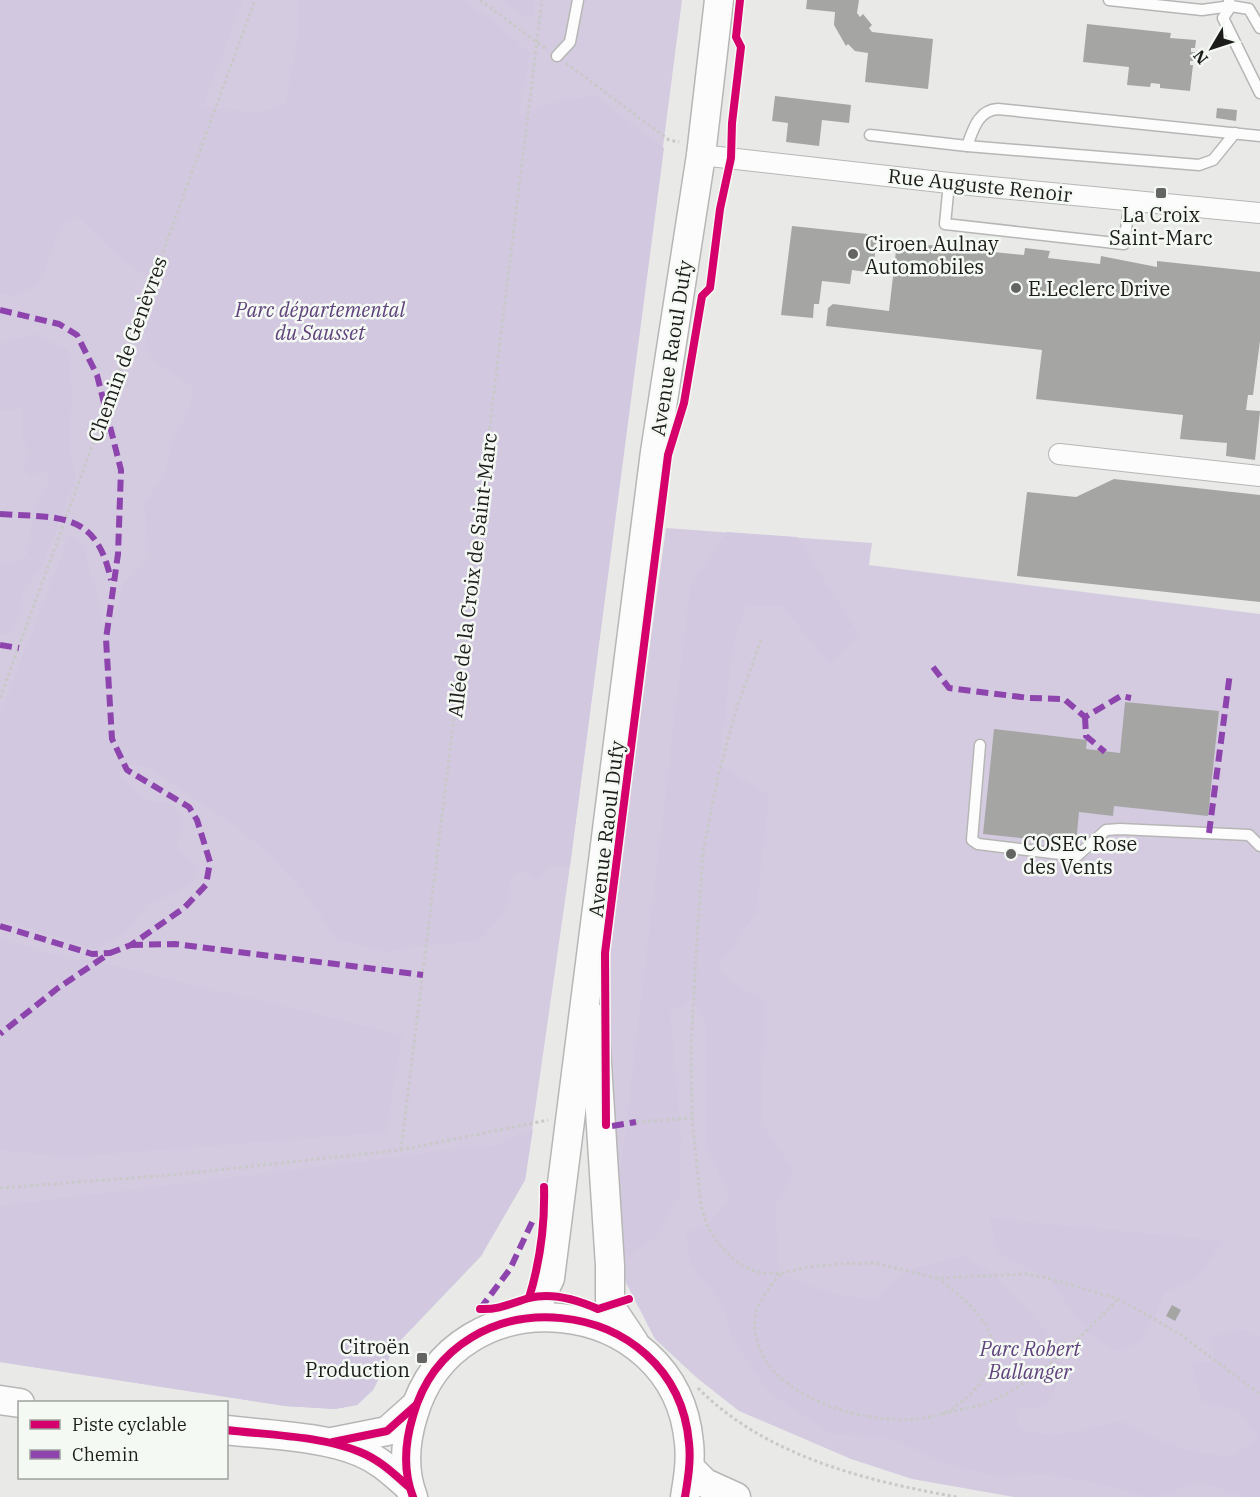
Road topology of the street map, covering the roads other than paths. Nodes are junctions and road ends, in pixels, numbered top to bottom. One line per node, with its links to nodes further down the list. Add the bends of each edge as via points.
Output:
1 (578, 0): 8 (lane, via 570,42)
2 (719, 0): 14 (main road, Avenue Raoul Dufy)
3 (1109, 0): 4 (lane, via 1202,10)
4 (1230, 3): 6 (lane); 9 (lane, via 1223,18)
5 (1260, 5): 6 (lane)
6 (1249, 9): 7 (lane)
7 (1260, 28)
8 (556, 56)
9 (1260, 93)
10 (1235, 133): 12 (lane); 13 (lane, via 1213,160 1199,165); 13 (lane, via 998,109 980,117)
11 (870, 135): 13 (lane)
12 (1260, 136)
13 (967, 146)
14 (701, 155): 15 (street, Rue Auguste Renoir); 22 (main road, Avenue Raoul Dufy, via 653,464)
15 (949, 183): 16 (street, Rue Auguste Renoir); 16 (lane, via 945,224 1124,244)
16 (1130, 200): 17 (street, Rue Auguste Renoir)
17 (1260, 213)
18 (1059, 454): 19 (street)
19 (1260, 476)
20 (980, 745): 21 (lane, via 972,840 978,844 1077,856 1106,830 1120,829 1249,835)
21 (1260, 846)
22 (591, 945): 23 (main road, Avenue Raoul Dufy, via 550,1278); 24 (main road, Avenue Raoul Dufy, via 610,1306)
23 (532, 1317): 24 (main road, via 561,1316 589,1322); 27 (main road, via 499,1325 461,1345 442,1362)
24 (639, 1349): 30 (main road, via 658,1368 676,1398 689,1441)
25 (0, 1400): 26 (main road)
26 (18, 1403)
27 (415, 1406): 29 (main road, via 387,1431); 31 (main road, via 407,1442)
28 (228, 1430): 29 (main road)
29 (324, 1443): 31 (main road, via 383,1464)
30 (690, 1468): 32 (main road); 33 (main road, via 705,1483)
31 (411, 1492)
32 (685, 1497)
33 (736, 1497)

